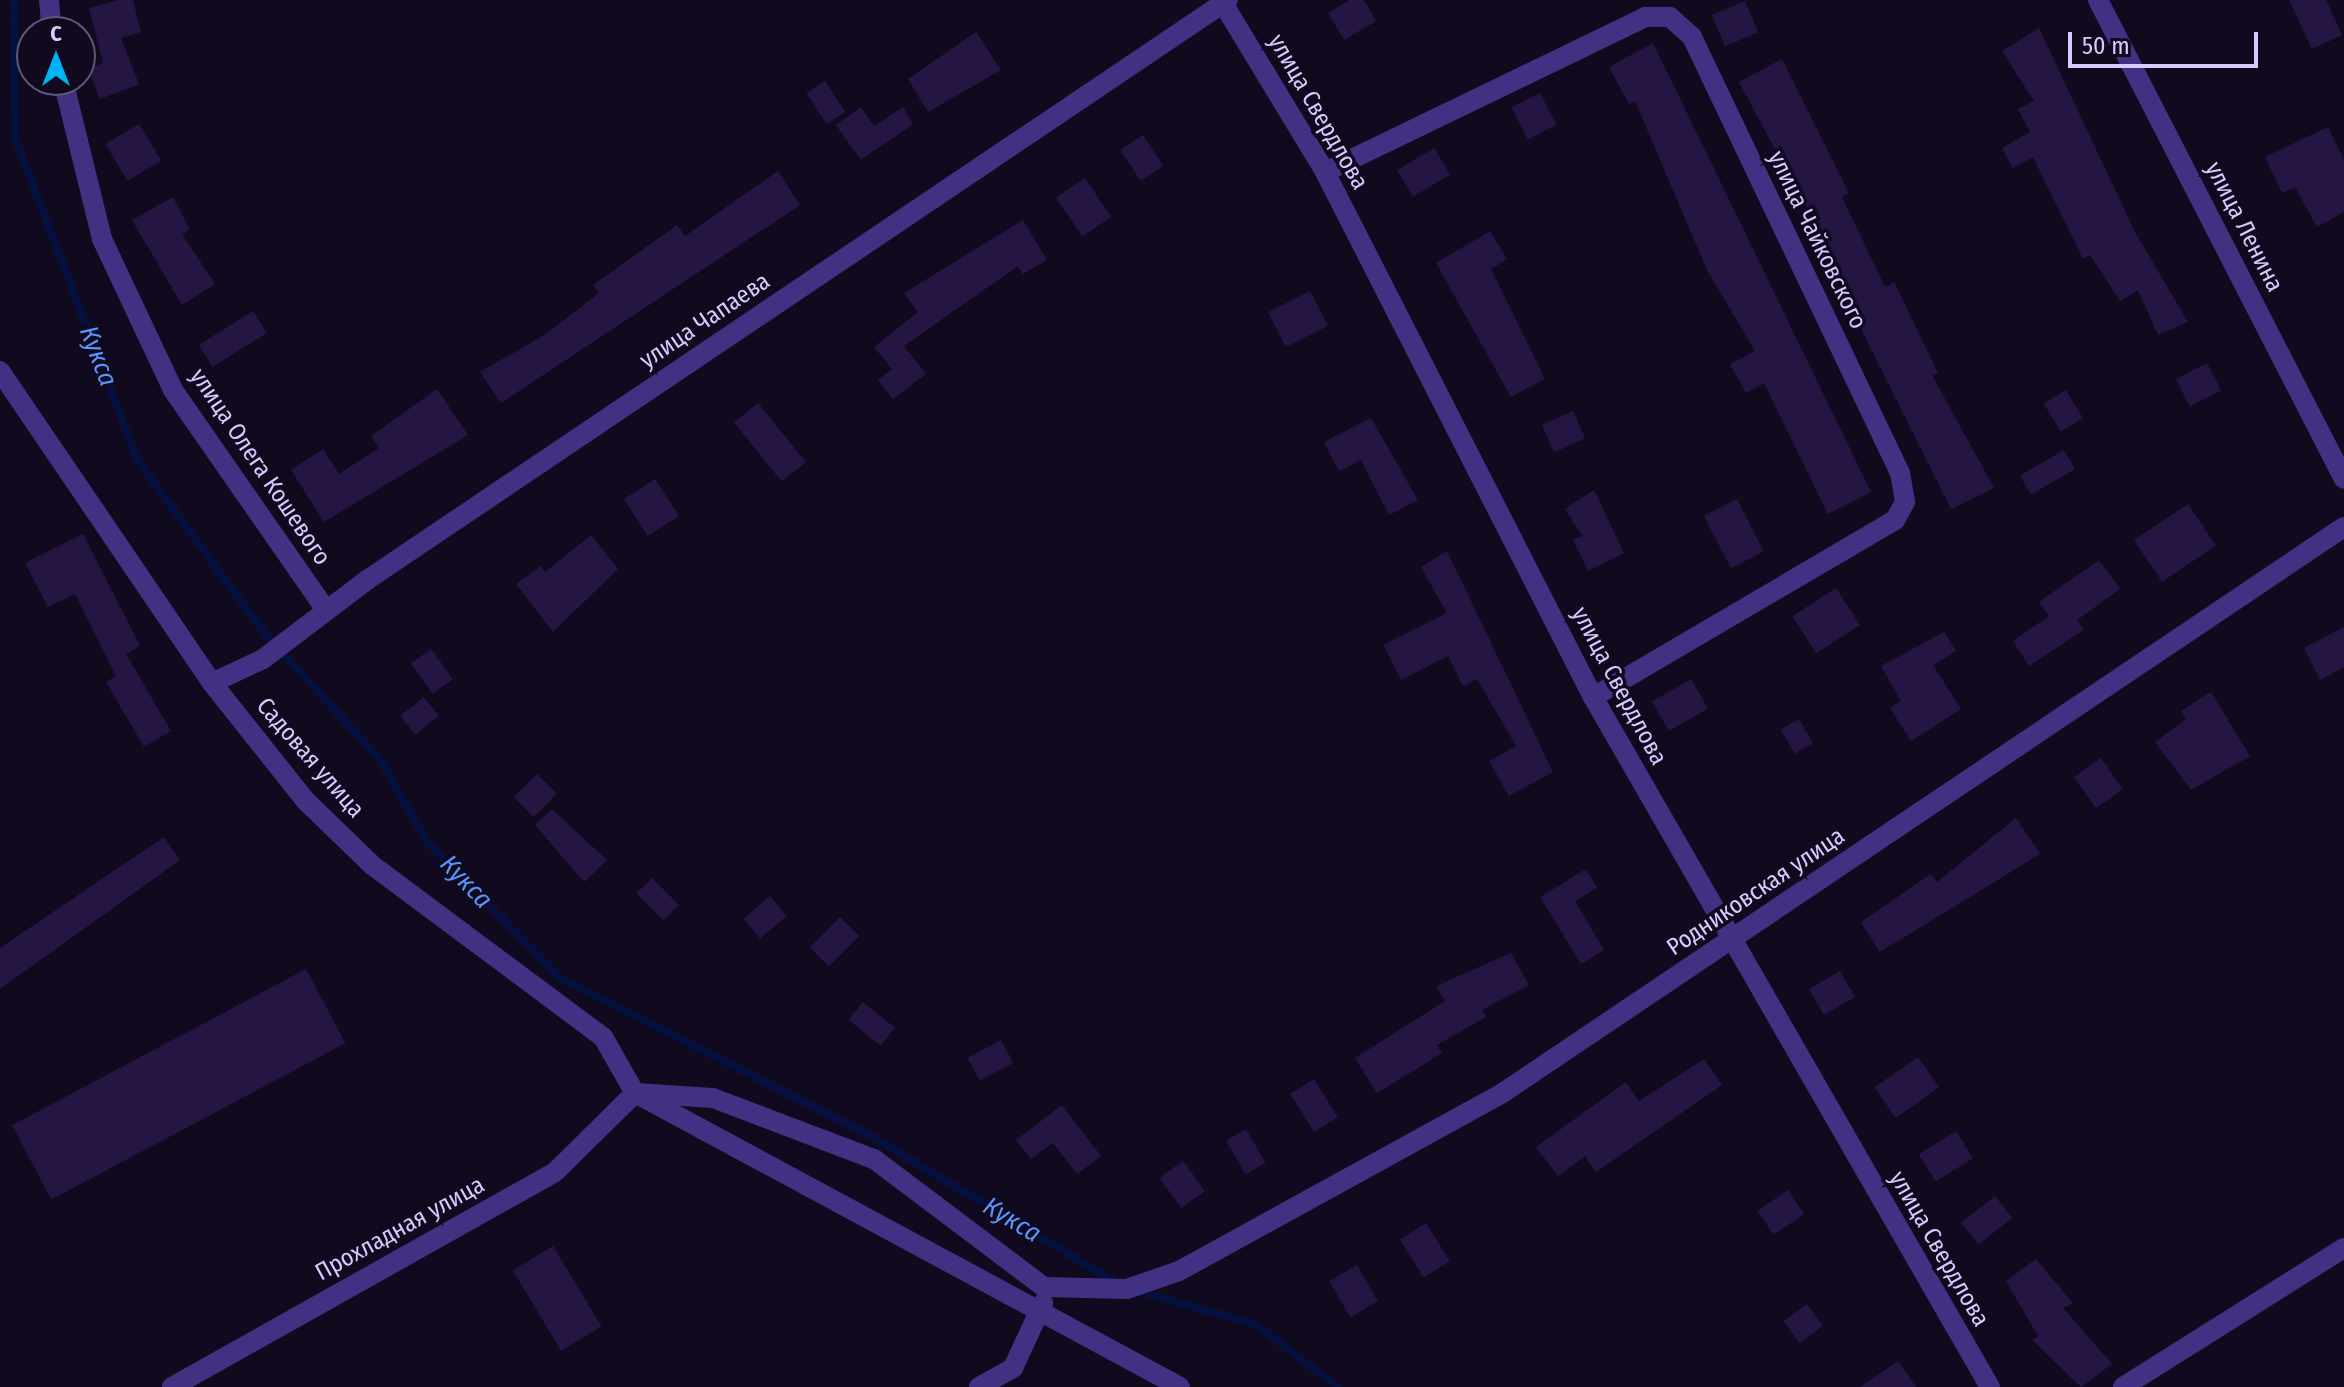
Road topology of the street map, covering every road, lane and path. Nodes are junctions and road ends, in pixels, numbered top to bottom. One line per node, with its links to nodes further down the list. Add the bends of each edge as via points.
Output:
1 (2098, 0): 6 (street, улица Ленина)
2 (1224, 1): 4 (street, улица Свердлова); 8 (street, улица Чапаева)
3 (67, 96): 8 (street, улица Олега Кошевого, via 102,239 173,390)
4 (1325, 172): 10 (street, улица Свердлова); 10 (street, улица Чайковского, via 1645,17 1670,17 1692,37 1900,473 1905,502 1895,520)
5 (0, 371): 9 (street, Садовая улица)
6 (2344, 479)
7 (2344, 527): 11 (street, Родниковская улица)
8 (326, 610): 9 (street, улица Чапаева, via 263,659)
9 (212, 683): 12 (street, Садовая улица, via 306,801 361,855 603,1037)
10 (1593, 697): 11 (street, улица Свердлова)
11 (1729, 941): 14 (street, Родниковская улица, via 1504,1092 1179,1271 1127,1289); 19 (street, улица Свердлова)
12 (635, 1093): 14 (street, via 713,1098 874,1159); 15 (street); 16 (street, Прохладная улица, via 555,1172)
13 (2344, 1248): 20 (street)
14 (1044, 1287): 15 (street)
15 (1043, 1315): 17 (street, via 1013,1368); 18 (street)
16 (172, 1387)
17 (979, 1387)
18 (1180, 1387)
19 (1990, 1387)
20 (2123, 1387)

